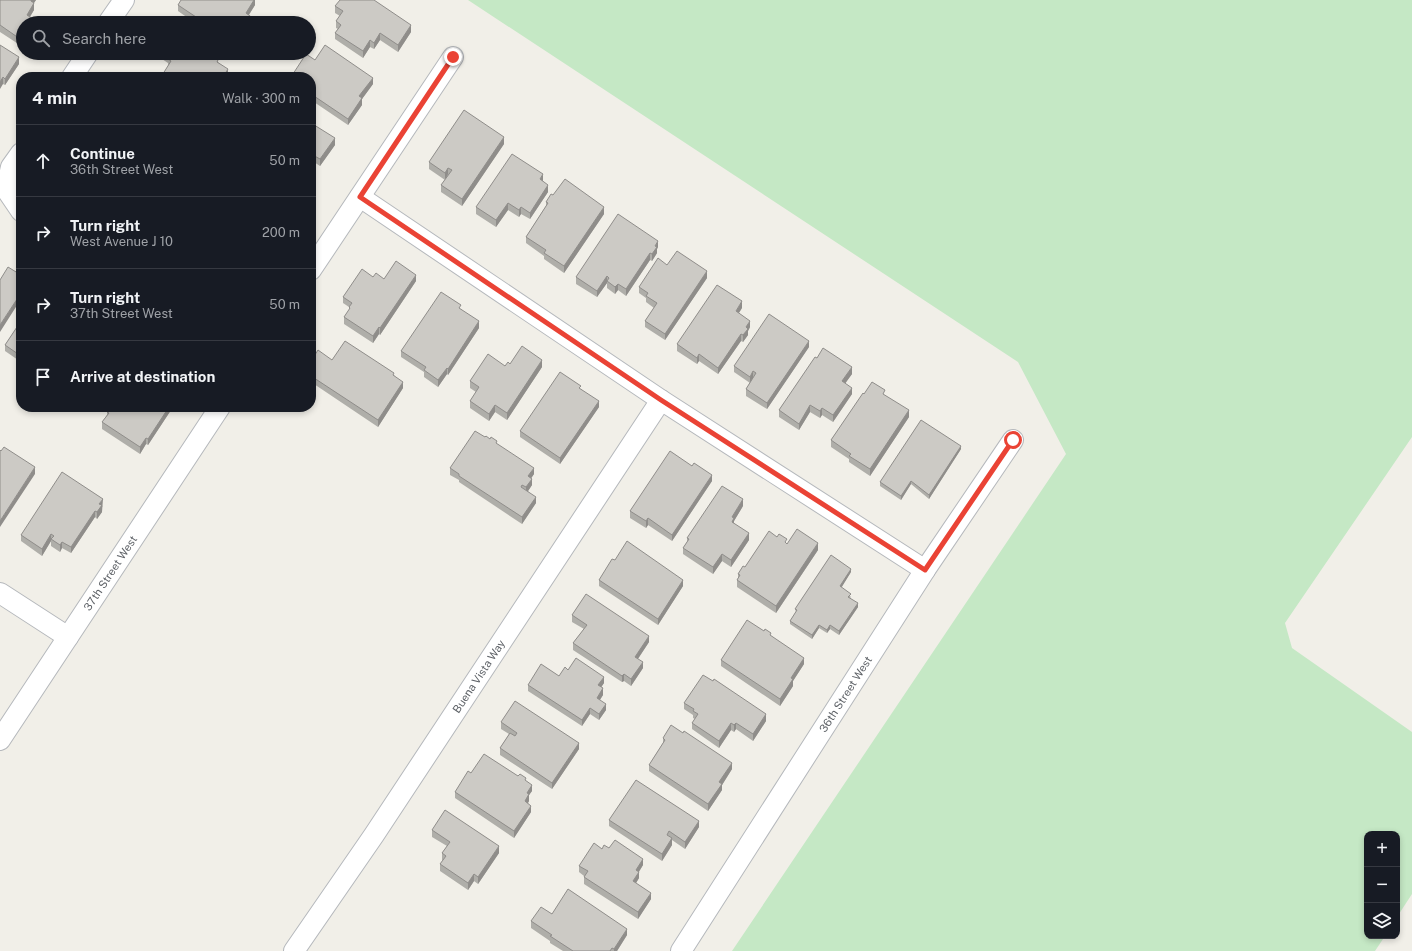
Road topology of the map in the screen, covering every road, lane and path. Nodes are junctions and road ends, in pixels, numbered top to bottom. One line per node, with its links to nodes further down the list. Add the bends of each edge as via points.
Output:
1 (124, 0): 2 (street)
2 (113, 16)
3 (453, 57): 7 (street)
4 (83, 60): 5 (street)
5 (75, 72)
6 (16, 160): 8 (street, via 11,167 6,189)
7 (360, 197): 9 (street); 10 (street)
8 (16, 204)
9 (316, 263)
10 (661, 400): 13 (street); 17 (street, Buena Vista Way, via 378,829)
11 (217, 412): 15 (street, 37th Street West)
12 (1013, 440): 13 (street, 36th Street West)
13 (925, 570): 18 (street, 36th Street West)
14 (0, 593): 15 (street)
15 (68, 638): 16 (street, 37th Street West)
16 (0, 740)
17 (294, 951)
18 (681, 951)

